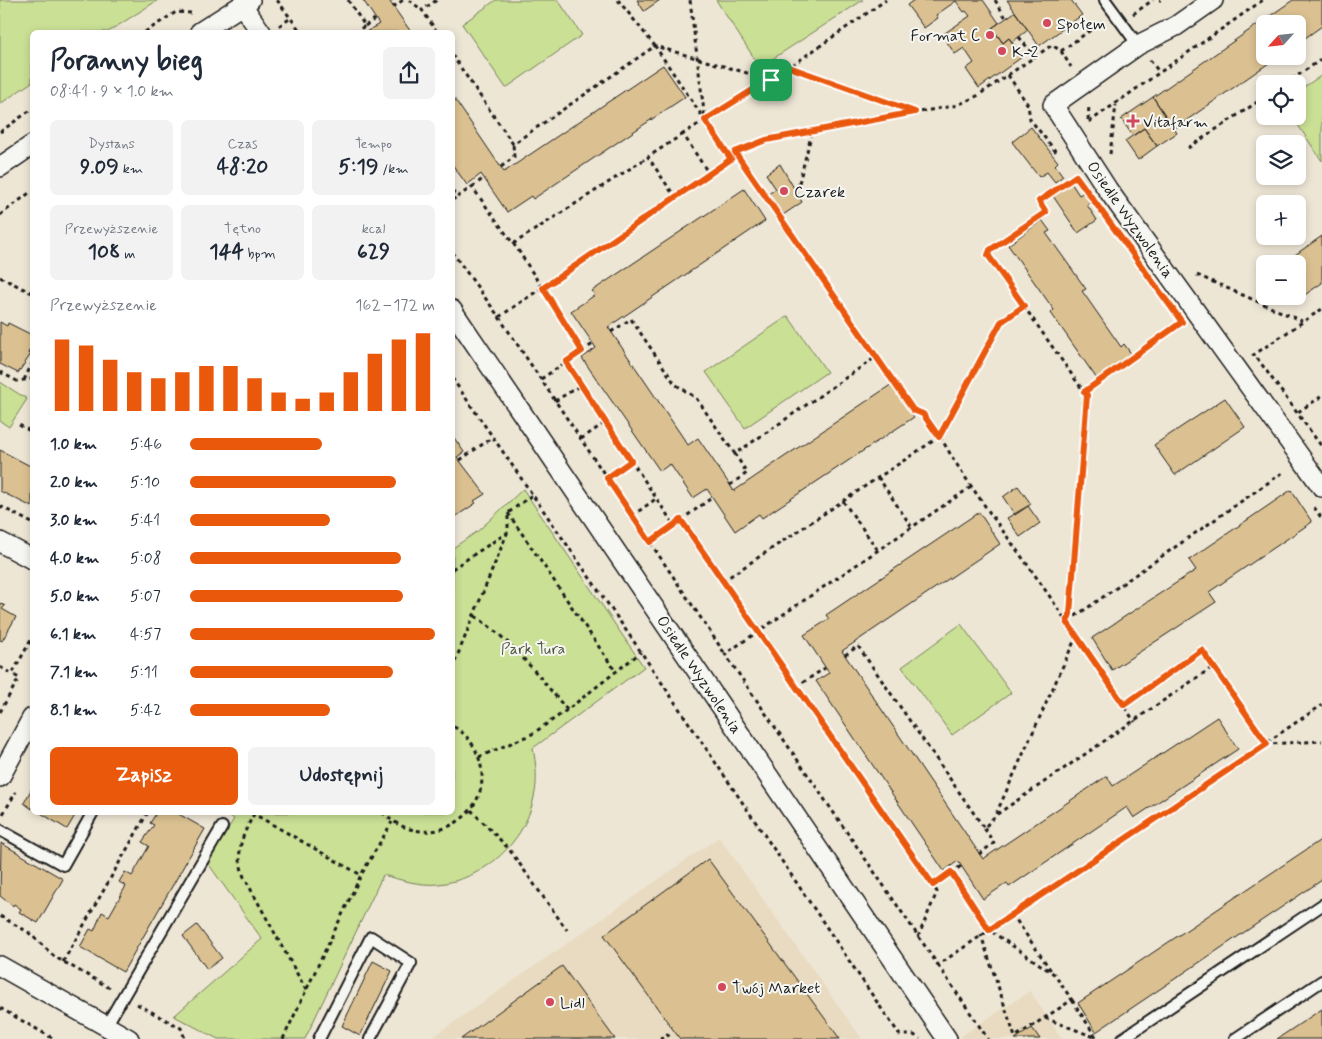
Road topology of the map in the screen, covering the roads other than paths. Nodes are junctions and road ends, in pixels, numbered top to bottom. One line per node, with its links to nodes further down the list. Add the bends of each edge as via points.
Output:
1 (1105, 0): 6 (lane)
2 (1212, 0): 6 (street, Osiedle Wyzwolenia, via 1176,26)
3 (246, 2): 4 (street); 5 (street)
4 (203, 30)
5 (260, 30)
6 (1138, 45): 10 (street, Osiedle Wyzwolenia, via 1053,105 1108,190)
7 (30, 146): 8 (street)
8 (0, 167)
9 (455, 314): 25 (street, Osiedle Wyzwolenia)
10 (1322, 487)
11 (0, 542): 12 (street)
12 (30, 558)
13 (30, 722): 14 (street)
14 (0, 777)
15 (91, 815): 17 (lane, via 63,865)
16 (222, 826): 21 (lane)
17 (0, 830)
18 (1322, 905): 26 (lane)
19 (0, 966): 21 (street)
20 (1322, 981): 27 (lane)
21 (106, 1026): 22 (street)
22 (128, 1039)
23 (319, 1039): 24 (lane, via 371,937 411,963)
24 (370, 1039)
25 (946, 1039)
26 (1122, 1039)
27 (1235, 1039)

